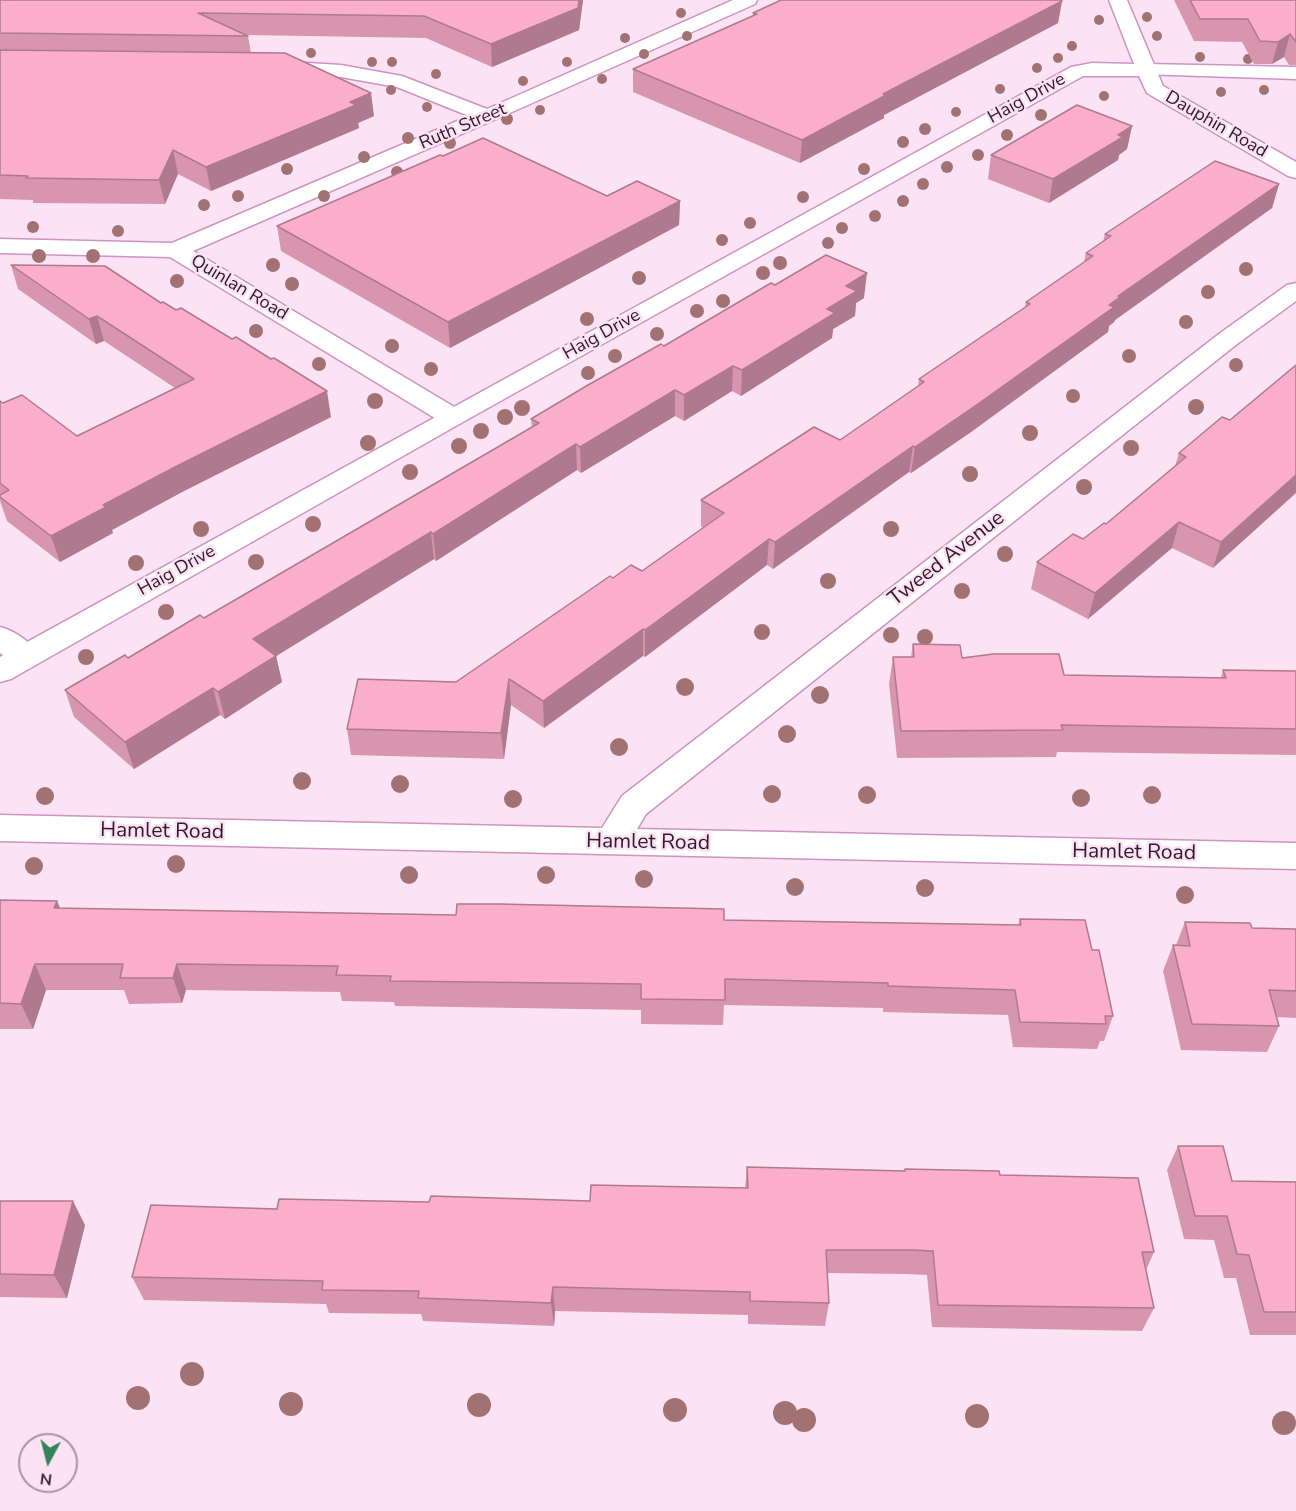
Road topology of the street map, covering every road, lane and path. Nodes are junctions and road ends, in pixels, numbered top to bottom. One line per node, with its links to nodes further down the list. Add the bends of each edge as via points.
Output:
1 (748, 0): 6 (street, Ruth Street)
2 (1118, 0): 4 (street)
3 (254, 67): 6 (street, via 341,71 402,82)
4 (1146, 70): 5 (street, Haig Drive); 7 (street, Dauphin Road, via 1155,89 1169,99); 11 (street, Haig Drive, via 1078,71)
5 (1296, 73)
6 (487, 116): 9 (street, Ruth Street)
7 (1296, 171)
8 (0, 246): 9 (street, Quinlan Road)
9 (176, 250): 11 (street, Quinlan Road)
10 (1296, 290): 15 (street, Tweed Avenue, via 1228,339 634,805)
11 (452, 417): 13 (street, Haig Drive)
12 (0, 637): 13 (street)
13 (12, 664)
14 (0, 828): 15 (street, Hamlet Road)
15 (611, 842): 16 (street, Hamlet Road)
16 (1296, 856)

